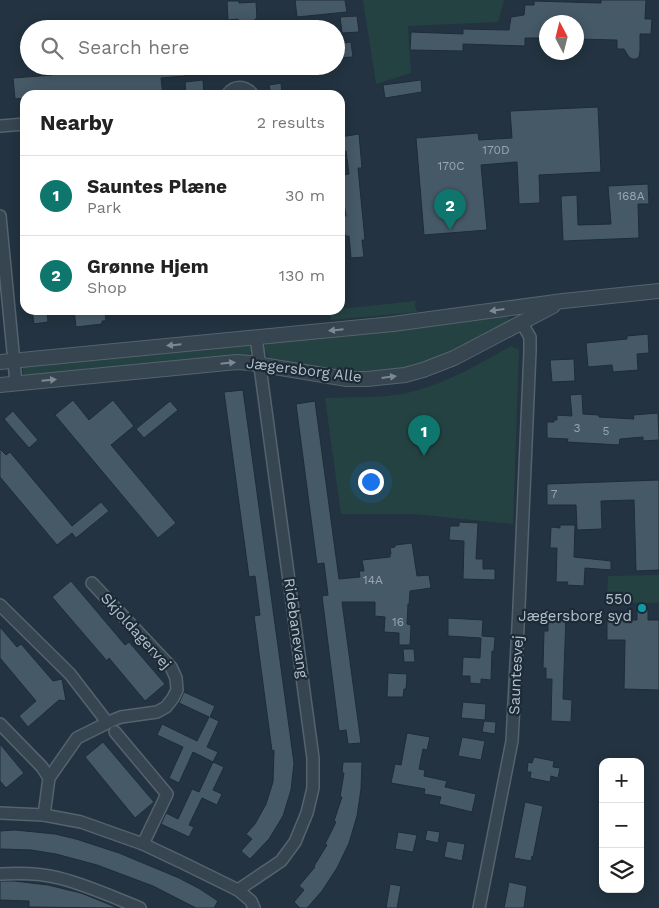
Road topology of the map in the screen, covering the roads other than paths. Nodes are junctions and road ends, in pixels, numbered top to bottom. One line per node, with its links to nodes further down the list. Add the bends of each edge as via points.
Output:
1 (231, 90): 2 (street, via 240,87)
2 (249, 90)
3 (20, 124): 4 (street)
4 (0, 126)
5 (0, 216): 11 (street)
6 (659, 291): 7 (street, Jægersborg Alle)
7 (563, 301): 8 (street, Jægersborg Alle); 9 (street, Jægersborg Alle)
8 (522, 306): 9 (street); 10 (street, Jægersborg Alle, one-way to 10, via 393,324)
9 (521, 322): 12 (street, Jægersborg Alle, one-way to 9, via 347,379 405,375 454,358); 28 (street, Sauntesvej, via 530,337 530,351 512,741)
10 (256, 337): 11 (street, Jægersborg Alle, one-way to 11); 12 (street, Ridebanevang)
11 (7, 361): 13 (street)
12 (260, 364): 13 (street, Jægersborg Alle, one-way to 12, via 237,362); 25 (street, Ridebanevang, via 314,758 313,788 295,842 281,860)
13 (16, 383): 14 (street, Jægersborg Alle)
14 (0, 385)
15 (92, 583): 17 (street, Skjoldagervej, via 171,667 176,678 177,690 166,707 157,712)
16 (0, 605): 17 (street, via 70,674)
17 (107, 722): 20 (street, Skjoldagervej, via 77,738)
18 (0, 724): 20 (street, via 42,767)
19 (116, 732): 23 (street, via 167,794)
20 (48, 778): 22 (street, Skjoldagervej)
21 (0, 813): 22 (street)
22 (44, 815): 23 (street, via 81,822)
23 (143, 844): 25 (street)
24 (0, 874): 26 (street, via 57,877)
25 (238, 890): 27 (street)
26 (140, 908)
27 (254, 908)
28 (479, 908)

